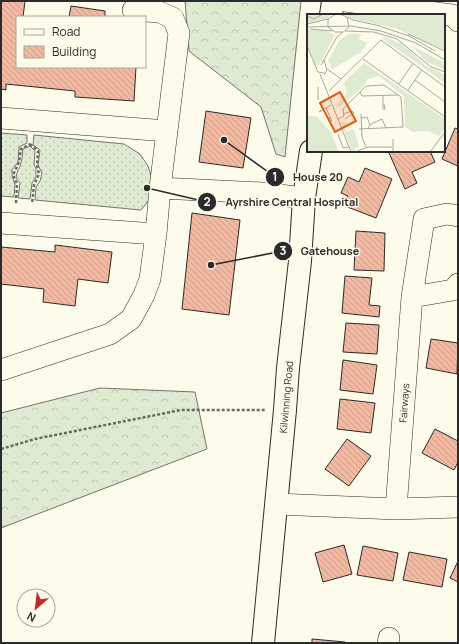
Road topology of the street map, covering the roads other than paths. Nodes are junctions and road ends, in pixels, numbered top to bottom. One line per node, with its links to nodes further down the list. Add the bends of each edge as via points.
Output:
1 (333, 1): 4 (main road)
2 (345, 1): 5 (street)
3 (133, 10): 9 (street, via 160,12 173,18 179,34)
4 (331, 14)
5 (444, 14)
6 (445, 14): 7 (street, via 452,15)
7 (458, 21)
8 (1, 118): 9 (street)
9 (166, 131): 11 (street)
10 (311, 152): 12 (main road, Kilwinning Road)
11 (160, 188): 12 (street, via 263,193); 15 (street)
12 (304, 198): 19 (main road, Kilwinning Road)
13 (458, 216): 17 (street, Fairways, via 447,214 424,219)
14 (1, 223): 15 (street)
15 (156, 234): 18 (street, via 150,279 131,319 110,334)
16 (458, 284): 17 (street, via 454,290)
17 (412, 297): 21 (street, Fairways)
18 (1, 370)
19 (276, 504): 21 (street); 22 (main road, Kilwinning Road)
20 (458, 507): 21 (street)
21 (396, 510)
22 (263, 643)

